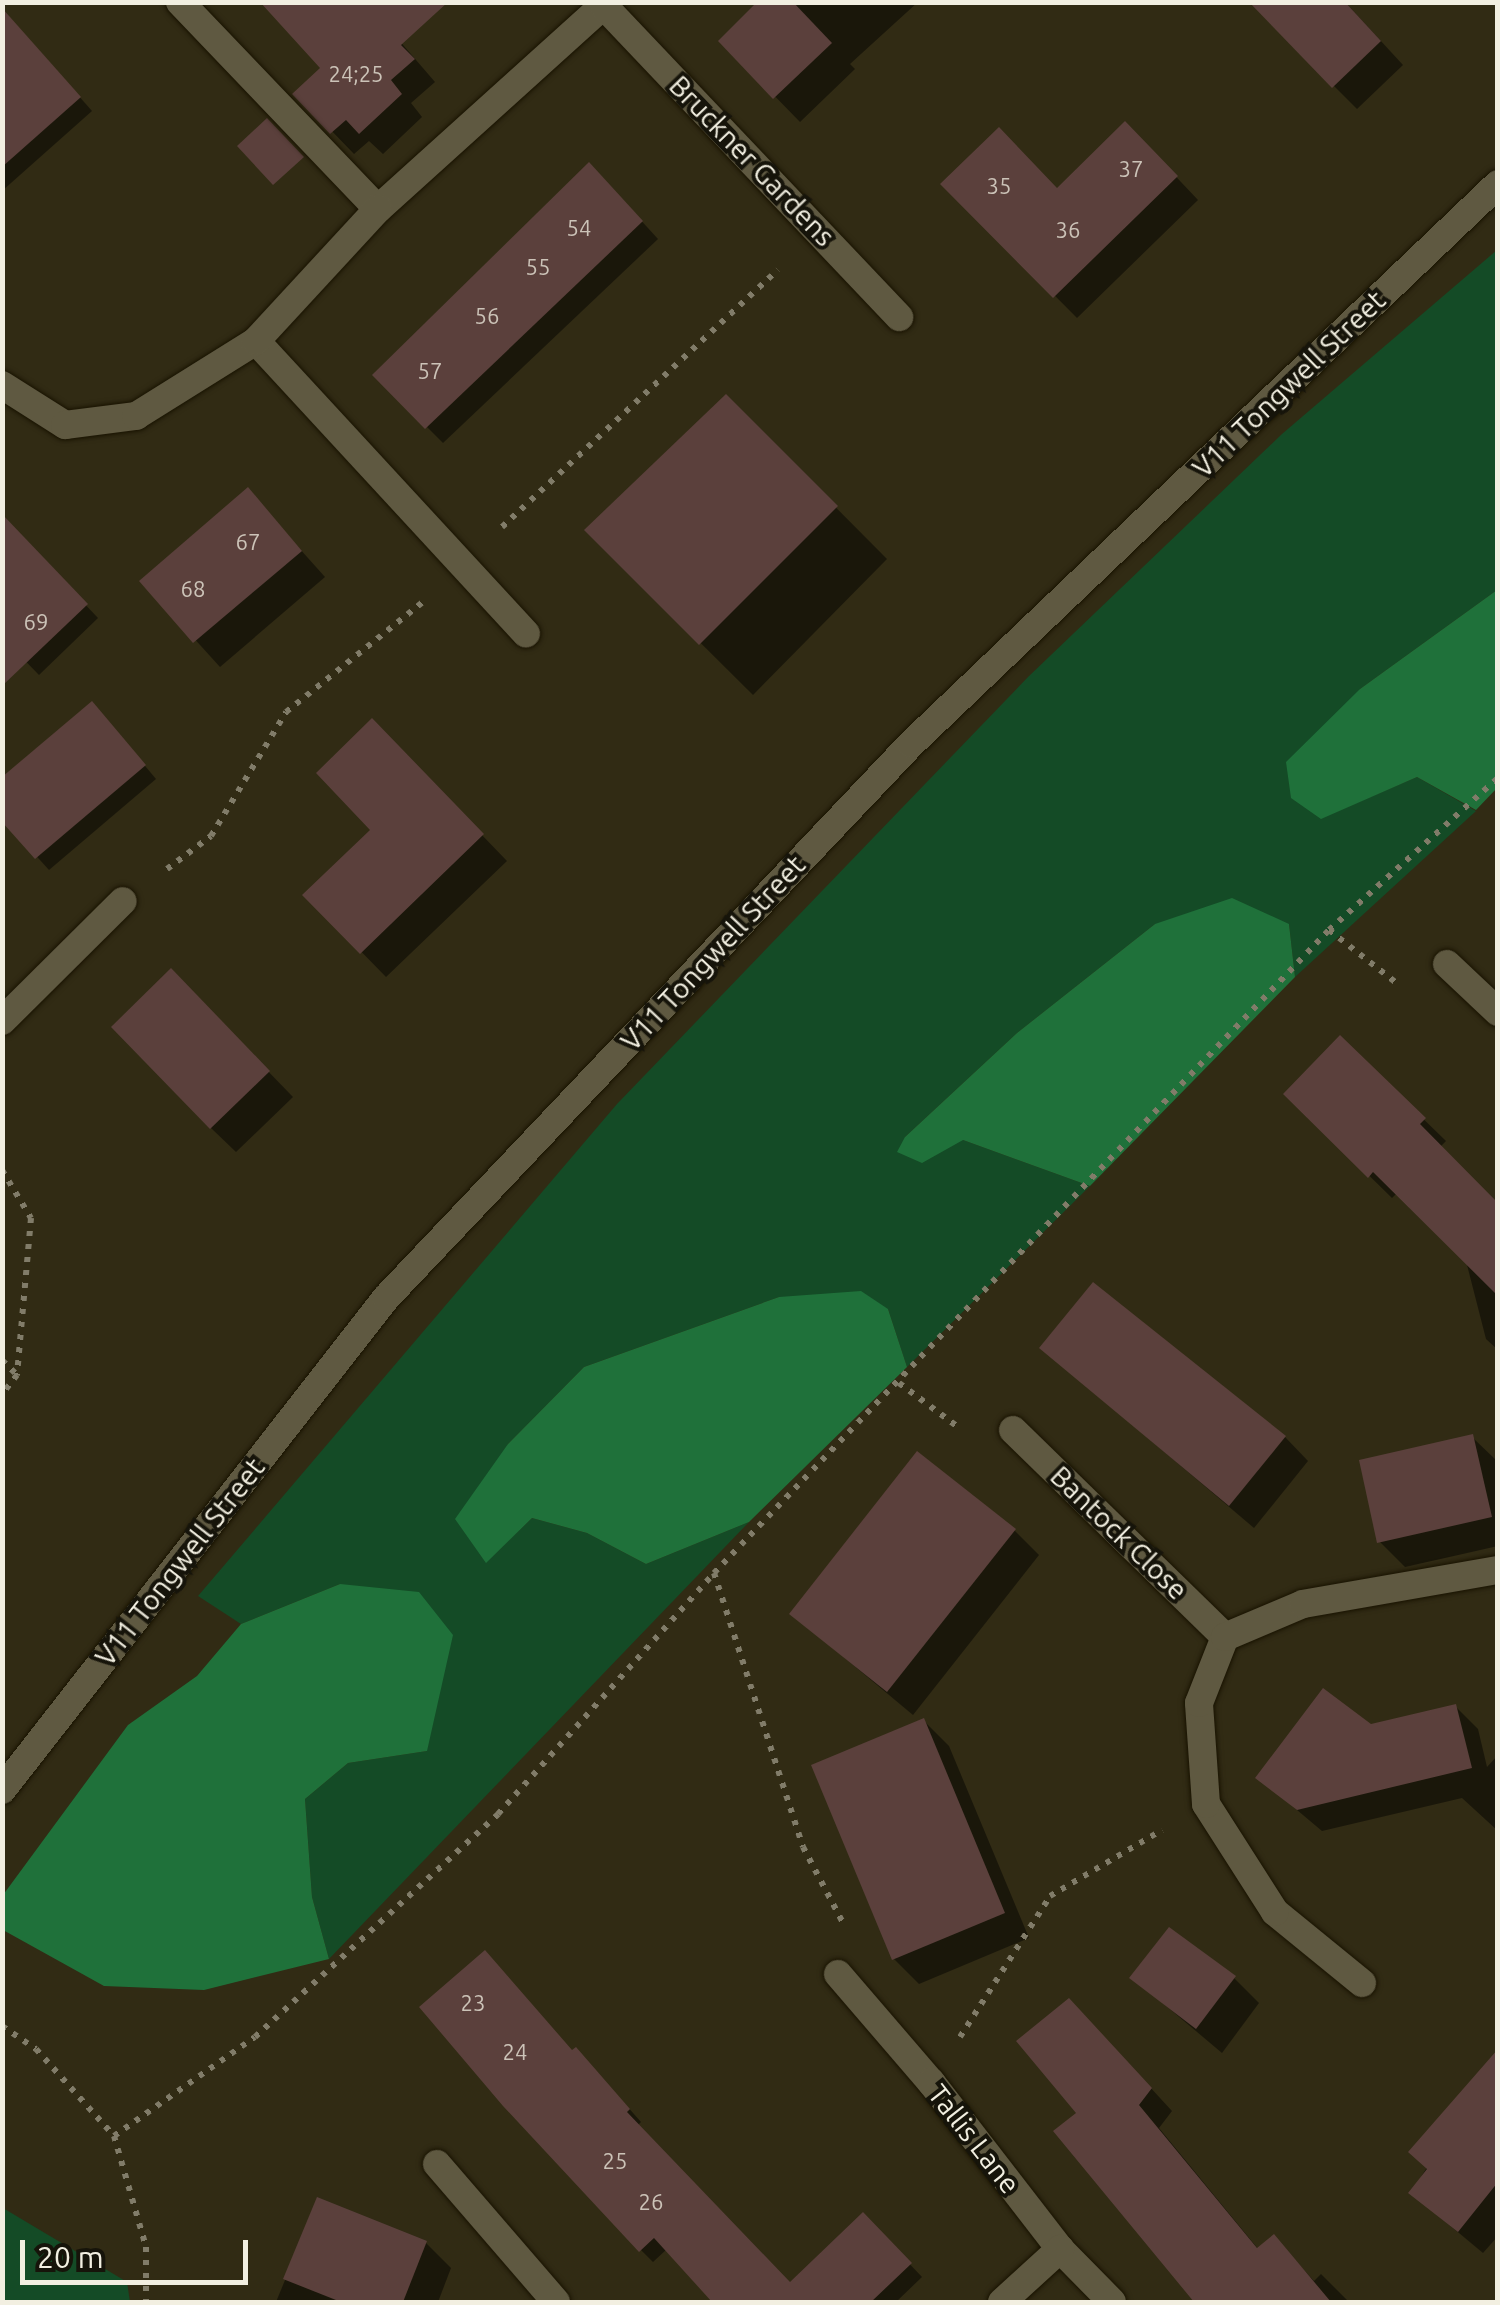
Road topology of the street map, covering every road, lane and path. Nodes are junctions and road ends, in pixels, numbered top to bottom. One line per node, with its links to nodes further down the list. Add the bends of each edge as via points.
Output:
1 (180, 2): 4 (street)
2 (606, 4): 4 (street, Bruckner Gardens); 5 (street, Bruckner Gardens)
3 (1498, 184): 24 (street, V11 Tongwell Street, via 911,744 386,1298)
4 (378, 209): 6 (street, Bruckner Gardens)
5 (898, 317)
6 (256, 341): 7 (street, Bruckner Gardens, via 136,416 65,425); 8 (street)
7 (2, 386)
8 (526, 634)
9 (1498, 778): 11 (path)
10 (123, 901): 14 (street)
11 (1329, 930): 12 (path, via 1403,988); 18 (path)
12 (1447, 964): 13 (street)
13 (1498, 1012)
14 (2, 1022)
15 (2, 1170): 17 (path, via 30,1218)
16 (2, 1360): 17 (path)
17 (17, 1375): 19 (path)
18 (899, 1382): 20 (path, via 966,1432); 22 (path)
19 (2, 1394)
20 (1014, 1430): 23 (street, Bantock Close)
21 (1498, 1570): 23 (street, via 1303,1604)
22 (714, 1573): 26 (path, via 803,1847 843,1919); 30 (path, via 498,1814 255,2037)
23 (1225, 1637): 25 (street, via 1199,1703)
24 (2, 1790)
25 (1206, 1804): 27 (street, via 1275,1912); 29 (path, via 1050,1896)
26 (838, 1974): 29 (street, Tallis Lane)
27 (1362, 1983)
28 (2, 2026): 30 (path, via 36,2049)
29 (931, 2082): 32 (street, Tallis Lane)
30 (114, 2136): 33 (path, via 146,2246)
31 (437, 2164): 34 (street)
32 (1060, 2249): 35 (street); 36 (street, Tallis Lane)
33 (146, 2302)
34 (556, 2302)
35 (1002, 2302)
36 (1112, 2302)

